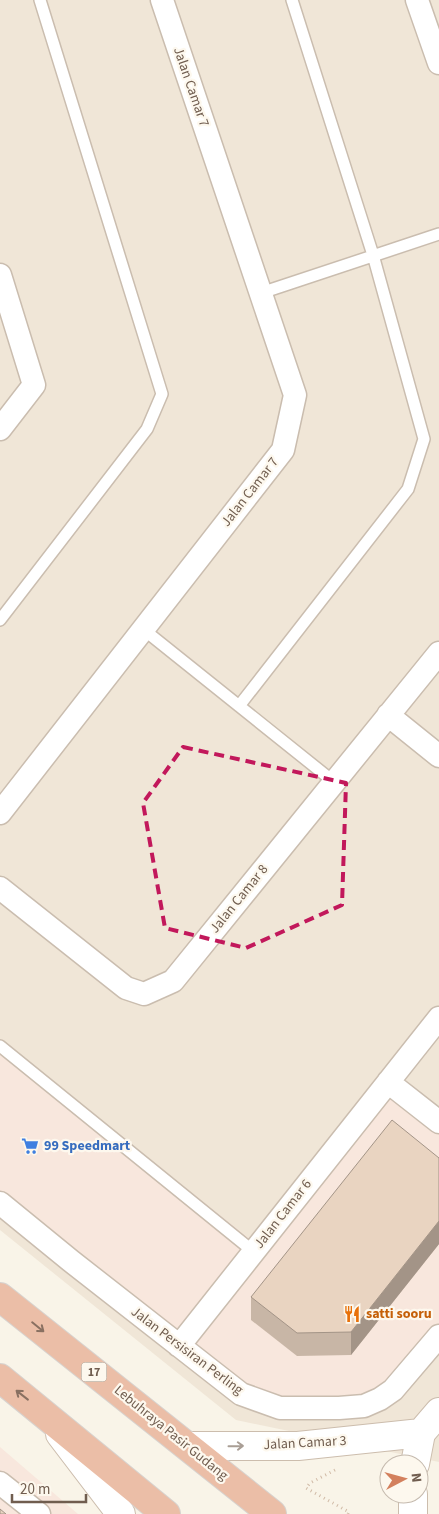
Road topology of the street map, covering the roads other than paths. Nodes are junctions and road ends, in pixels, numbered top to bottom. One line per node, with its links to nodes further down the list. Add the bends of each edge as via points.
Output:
1 (40, 0): 11 (lane, via 162,394 147,429)
2 (162, 0): 9 (street, Jalan Camar 7)
3 (292, 0): 7 (lane)
4 (417, 0): 5 (street)
5 (439, 63)
6 (439, 234): 7 (lane)
7 (373, 256): 9 (lane); 14 (lane, via 424,439 408,489)
8 (0, 275): 10 (street, via 34,385)
9 (261, 293): 12 (street, Jalan Camar 7, via 295,395 283,450)
10 (0, 428)
11 (0, 620)
12 (144, 629): 14 (lane); 18 (street, Jalan Camar 7)
13 (439, 653): 15 (street, Jalan Camar 8)
14 (239, 706): 17 (lane)
15 (388, 715): 16 (street); 17 (street, Jalan Camar 8)
16 (439, 756)
17 (334, 782): 19 (street, Jalan Camar 8, via 173,981 144,994 126,988)
18 (0, 813)
19 (0, 888)
20 (439, 1018): 22 (street, Jalan Camar 6)
21 (0, 1046): 25 (lane)
22 (388, 1082): 23 (street); 25 (street, Jalan Camar 6)
23 (439, 1122)
24 (0, 1203): 28 (street, Jalan Persisiran Perling)
25 (254, 1252): 28 (street, Jalan Camar 6)
26 (0, 1297): 33 (highway, Lebuhraya Pasir Gudang / 17, one-way to 33)
27 (439, 1336): 28 (street, Jalan Persisiran Perling, via 393,1390 364,1406 339,1408 280,1408 241,1394)
28 (179, 1346)
29 (0, 1378): 30 (highway, one-way to 29)
30 (43, 1412): 37 (street); 38 (highway)
31 (439, 1412): 32 (street)
32 (421, 1433): 33 (street, Jalan Camar 3, one-way to 32, via 298,1446); 34 (street)
33 (188, 1446): 39 (highway, Lebuhraya Pasir Gudang / 17)
34 (417, 1454)
35 (0, 1483): 36 (street)
36 (40, 1514)
37 (121, 1514)
38 (166, 1514)
39 (272, 1514)

